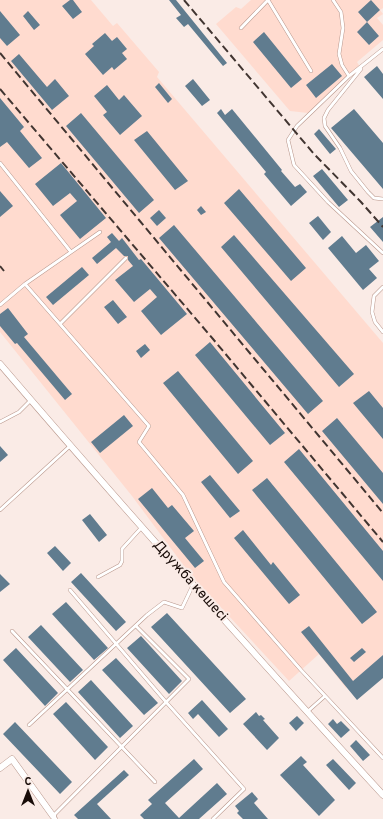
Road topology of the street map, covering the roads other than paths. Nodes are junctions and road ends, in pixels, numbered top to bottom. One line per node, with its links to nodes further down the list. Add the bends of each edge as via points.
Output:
1 (268, 0): 3 (lane); 6 (lane)
2 (333, 0): 7 (lane, via 341,12 343,28 339,54)
3 (242, 28)
4 (383, 49): 5 (lane)
5 (364, 65): 7 (lane); 9 (lane, via 328,110 324,118 325,126 340,148 351,172 374,198)
6 (311, 71)
7 (349, 76): 12 (lane, via 297,126 288,140 294,165 328,202)
8 (0, 163): 11 (lane)
9 (383, 199)
10 (100, 232): 11 (lane)
11 (71, 252): 14 (lane)
12 (383, 253)
13 (126, 258): 17 (lane)
14 (25, 284): 16 (lane); 17 (lane)
15 (383, 287): 18 (lane, via 374,296 372,312)
16 (0, 305)
17 (60, 324): 32 (lane, via 149,426 139,442 182,495 224,582)
18 (383, 332)
19 (0, 364): 20 (street, Дружба көшесі)
20 (31, 400): 21 (lane, via 19,412); 22 (street, Дружба көшесі)
21 (0, 422)
22 (70, 446): 23 (lane); 24 (street, Дружба көшесі)
23 (0, 510)
24 (142, 528): 25 (lane, via 122,549 120,565); 26 (street, Дружба көшесі)
25 (98, 577)
26 (193, 585): 28 (lane, via 182,608 164,602); 34 (street, Дружба көшесі)
27 (70, 590): 30 (lane)
28 (136, 626): 30 (lane); 33 (lane, via 189,679)
29 (12, 631): 31 (lane)
30 (116, 644): 31 (lane); 33 (lane)
31 (67, 689): 35 (lane); 36 (lane)
32 (325, 696): 34 (lane); 37 (lane)
33 (166, 702): 36 (lane); 42 (lane, via 244,789)
34 (307, 712): 40 (street, Дружба көшесі)
35 (29, 725)
36 (122, 747): 39 (lane); 41 (lane)
37 (383, 758)
38 (0, 768): 41 (street, via 12,759)
39 (155, 782)
40 (383, 795)
41 (54, 818)
42 (213, 819)

